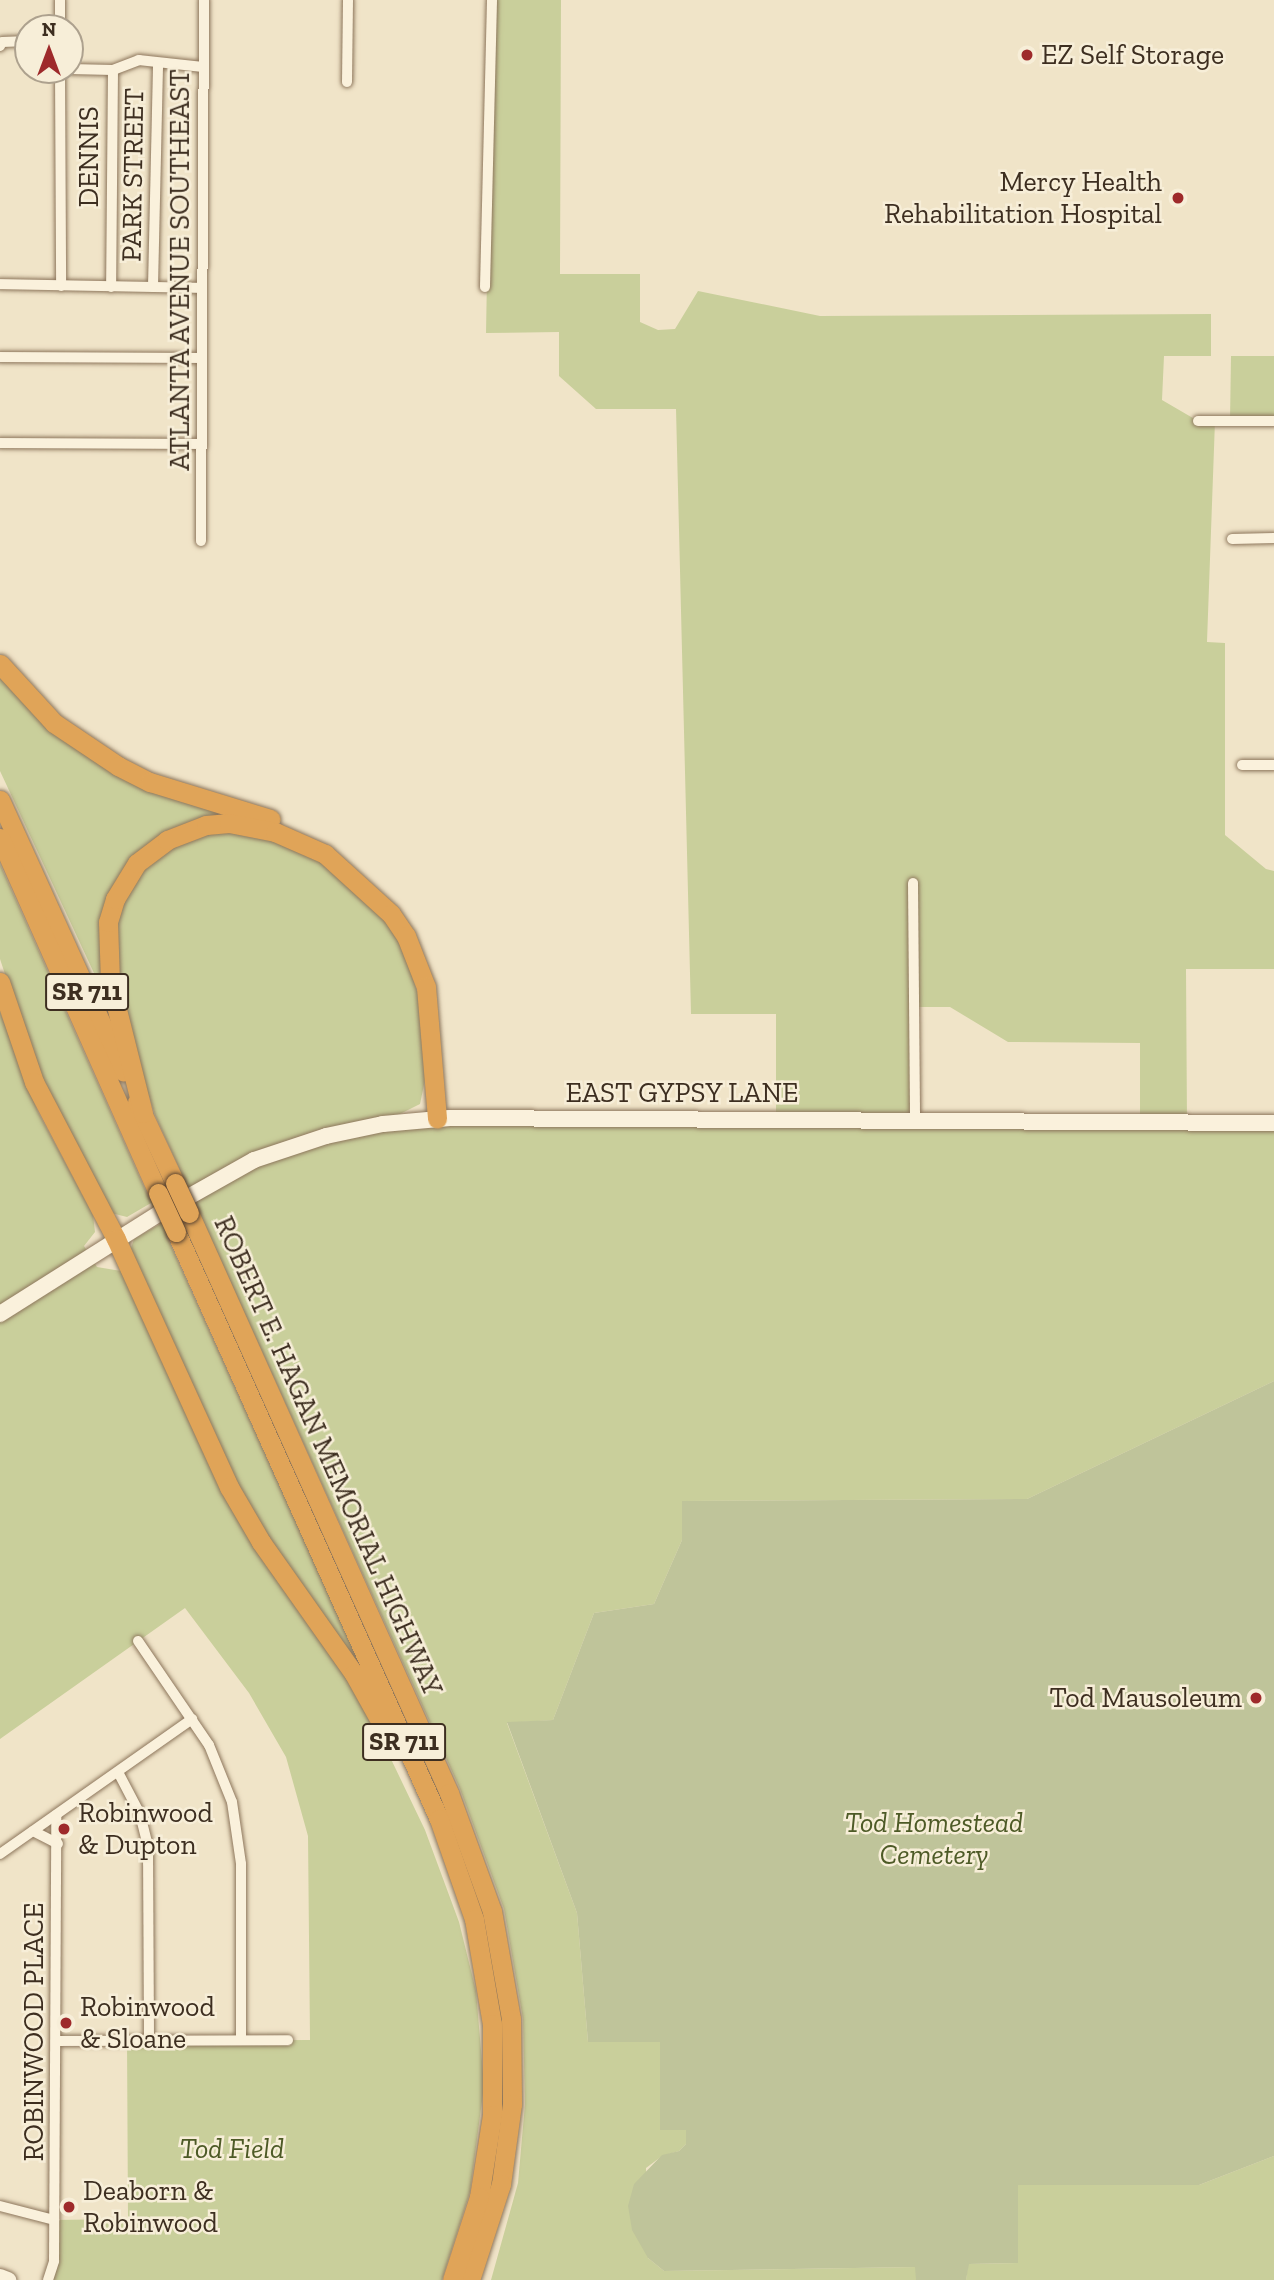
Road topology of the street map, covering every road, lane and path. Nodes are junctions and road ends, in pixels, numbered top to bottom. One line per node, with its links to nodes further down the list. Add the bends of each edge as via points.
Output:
1 (204, 0): 5 (street, ATLANTA AVENUE SOUTHEAST)
2 (348, 0): 8 (street)
3 (492, 0): 14 (street)
4 (158, 64): 5 (street); 7 (street, via 139,60); 13 (street, PARK STREET)
5 (203, 67): 15 (street, ATLANTA AVENUE SOUTHEAST)
6 (84, 69): 7 (street, DENNIS)
7 (113, 70): 12 (street, DENNIS)
8 (347, 82)
9 (60, 84): 11 (street)
10 (0, 284): 11 (street)
11 (61, 286): 12 (street)
12 (111, 287): 13 (street)
13 (153, 287): 15 (street)
14 (485, 287)
15 (202, 288): 17 (street, ATLANTA AVENUE SOUTHEAST)
16 (0, 356): 17 (street)
17 (202, 358): 21 (street, ATLANTA AVENUE SOUTHEAST)
18 (1198, 421): 19 (street)
19 (1274, 421)
20 (0, 443): 21 (street)
21 (201, 444): 24 (street, ATLANTA AVENUE SOUTHEAST)
22 (1274, 538): 23 (street)
23 (1232, 539)
24 (201, 541)
25 (0, 664): 33 (highway, via 46,715 88,749 150,782 299,829 347,856 377,883 417,937 435,982)
26 (1242, 765): 27 (street)
27 (1274, 765)
28 (0, 800): 32 (highway, ROBERT E. HAGAN MEMORIAL HIGHWAY / SR 711)
29 (0, 838): 36 (highway, ROBERT E. HAGAN MEMORIAL HIGHWAY / SR 711)
30 (913, 883): 34 (street)
31 (0, 982): 37 (highway, via 34,1083)
32 (143, 1114): 33 (highway, via 110,982 108,922 115,899 137,863 167,839 206,825 229,824 275,832 326,854 391,914 406,936 426,988); 36 (highway, ROBERT E. HAGAN MEMORIAL HIGHWAY / SR 711)
33 (444, 1118): 34 (main road, EAST GYPSY LANE); 37 (main road, EAST GYPSY LANE, via 326,1136 254,1160)
34 (915, 1121): 35 (main road, EAST GYPSY LANE)
35 (1274, 1123)
36 (167, 1188): 43 (highway, ROBERT E. HAGAN MEMORIAL HIGHWAY / SR 711, bridge, via 176,1231); 51 (highway, ROBERT E. HAGAN MEMORIAL HIGHWAY / SR 711, bridge, via 189,1213 449,1793 481,1875 502,1951 511,2019 512,2104)
37 (116, 1239): 38 (main road, EAST GYPSY LANE); 43 (highway, via 240,1509 354,1674 407,1774)
38 (0, 1314)
39 (138, 1641): 40 (street)
40 (192, 1719): 41 (street); 48 (street, via 221,1770 238,1828)
41 (118, 1772): 42 (street); 47 (street, via 140,1814 148,1847)
42 (56, 1815): 44 (street); 45 (street, ROBINWOOD PLACE)
43 (439, 1819): 57 (highway, ROBERT E. HAGAN MEMORIAL HIGHWAY / SR 711, via 474,1919 489,1990 494,2057 487,2156)
44 (33, 1831): 45 (street); 46 (street)
45 (58, 1843): 50 (street, ROBINWOOD PLACE)
46 (0, 1854)
47 (149, 2040): 48 (street); 50 (street)
48 (241, 2040): 49 (street)
49 (288, 2040)
50 (58, 2041): 53 (street, ROBINWOOD PLACE)
51 (501, 2184): 58 (highway, ROBERT E. HAGAN MEMORIAL HIGHWAY / SR 711); 59 (highway, via 503,2212)
52 (0, 2206): 53 (street)
53 (54, 2220): 56 (street, ROBINWOOD PLACE, via 54,2261)
54 (0, 2277): 55 (main road)
55 (8, 2280)
56 (48, 2280)
57 (452, 2280)
58 (470, 2280)
59 (483, 2280)

